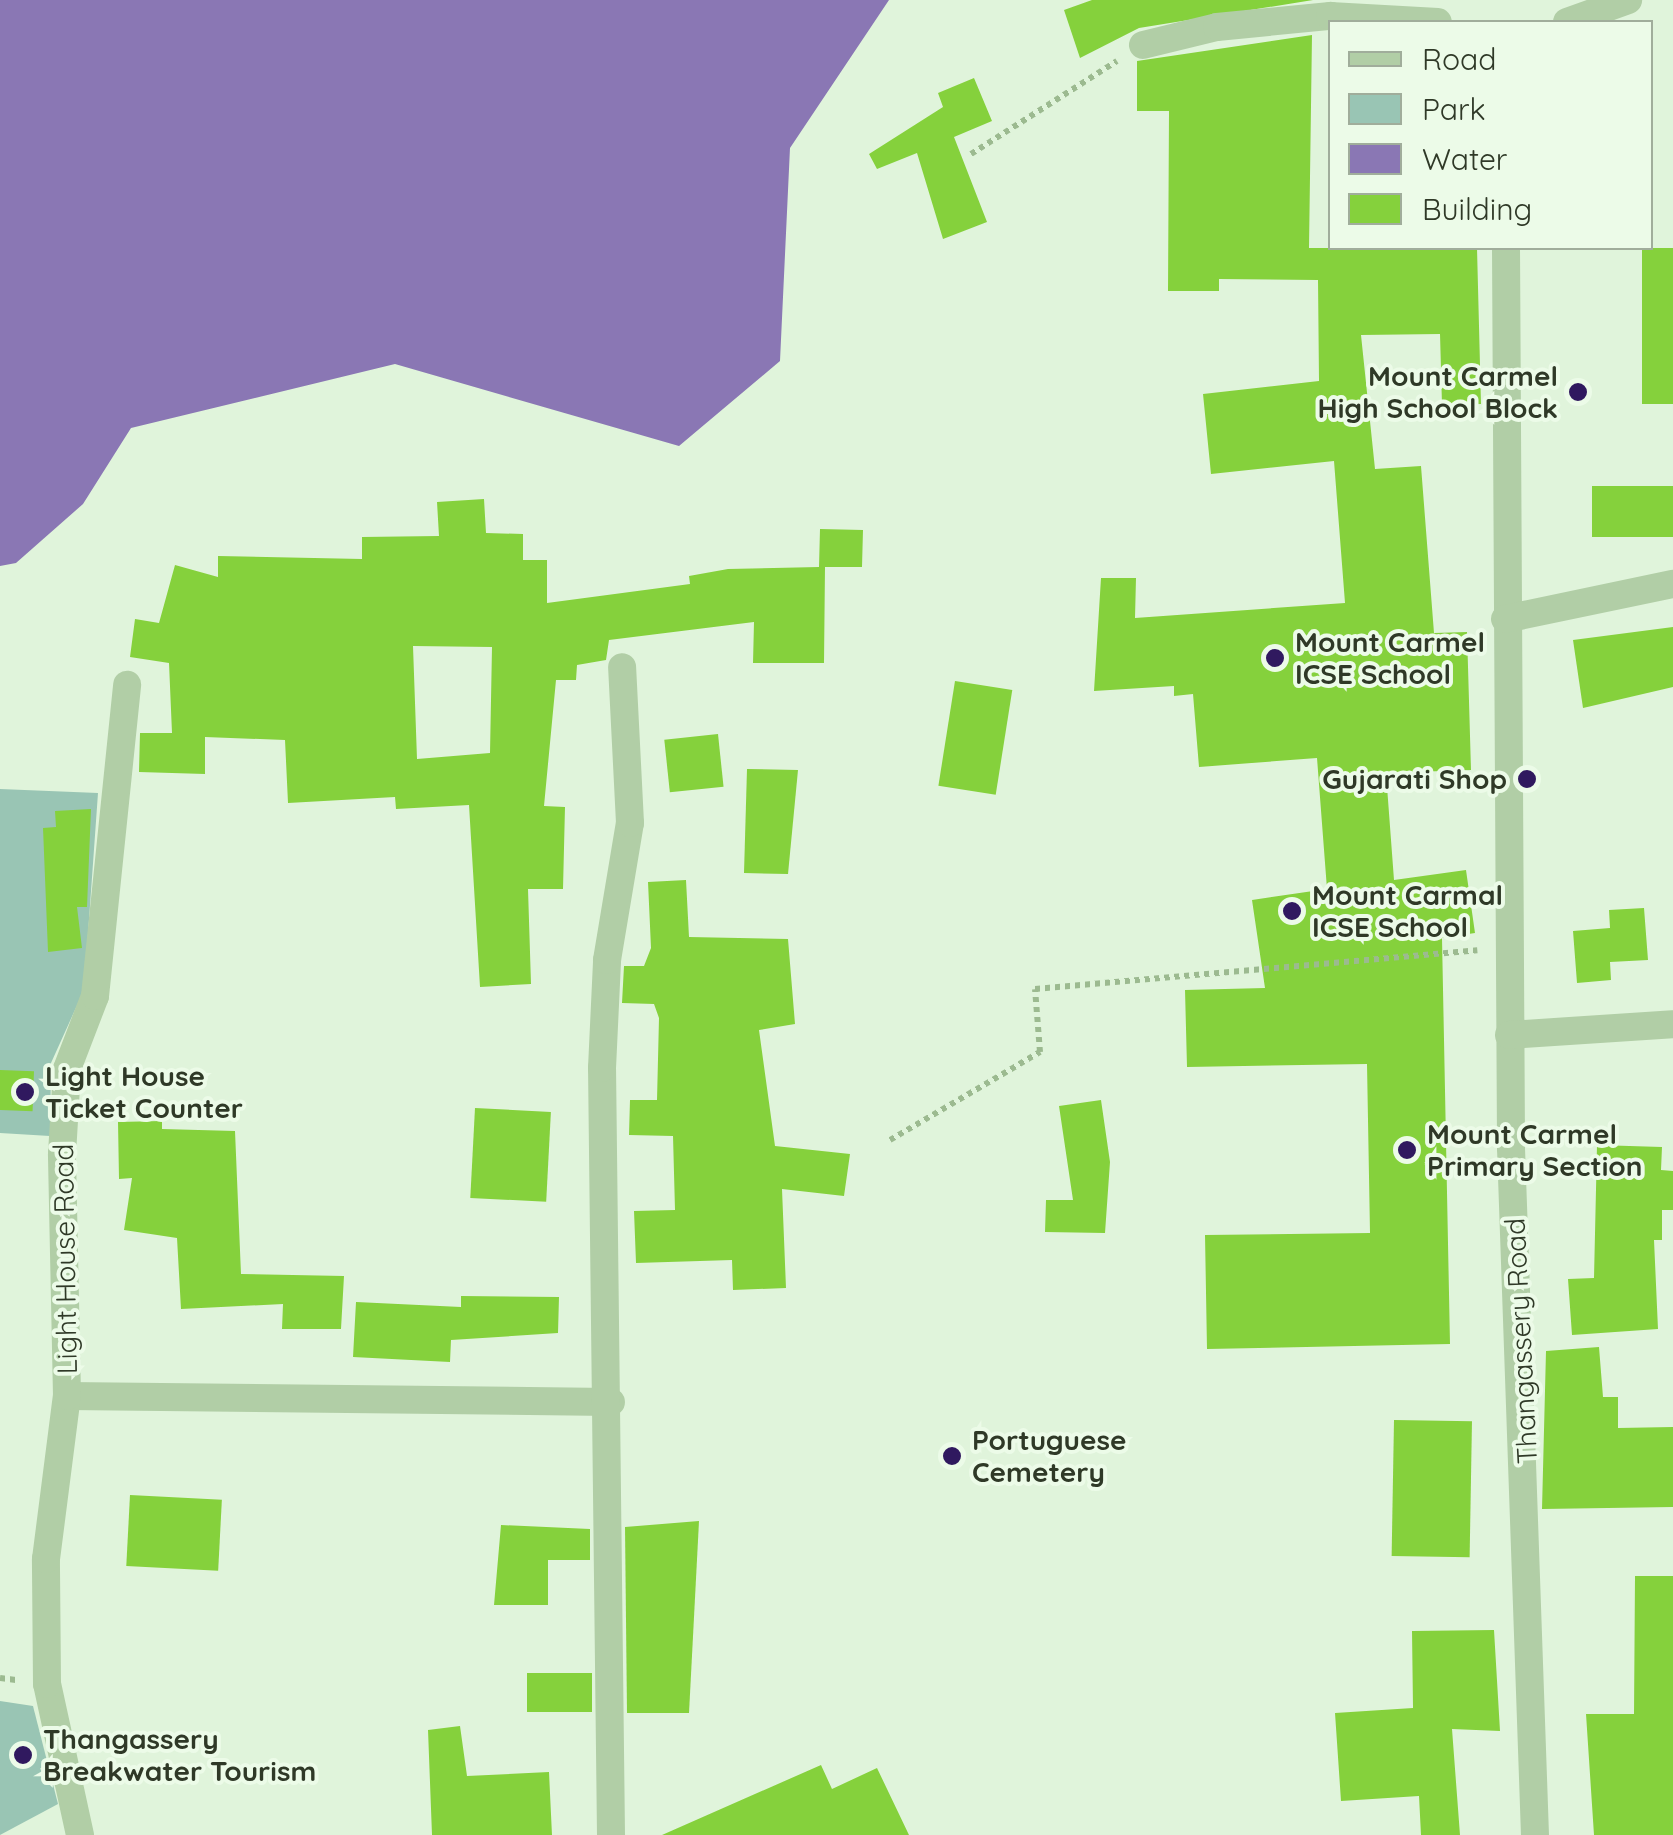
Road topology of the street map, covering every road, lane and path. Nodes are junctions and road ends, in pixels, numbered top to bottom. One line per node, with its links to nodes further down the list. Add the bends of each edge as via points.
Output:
1 (1628, 0): 3 (street)
2 (1402, 20): 4 (street, via 1330,16)
3 (1573, 20)
4 (1144, 45): 5 (path)
5 (971, 154)
6 (1506, 250): 8 (street, Thangassery Road)
7 (1673, 584): 8 (street)
8 (1505, 618): 11 (street, Thangassery Road)
9 (622, 666): 16 (street, via 630,823 607,960 602,1068)
10 (128, 685): 15 (street, Light House Road, via 95,996 67,1069)
11 (1508, 947): 13 (street, Thangassery Road); 14 (path, via 1036,990 1040,1052)
12 (1673, 1024): 13 (street)
13 (1509, 1035): 19 (street, Thangassery Road)
14 (890, 1140)
15 (67, 1396): 16 (street); 17 (street, Light House Road, via 46,1559 47,1684)
16 (611, 1402): 18 (street)
17 (80, 1835)
18 (611, 1835)
19 (1535, 1835)

